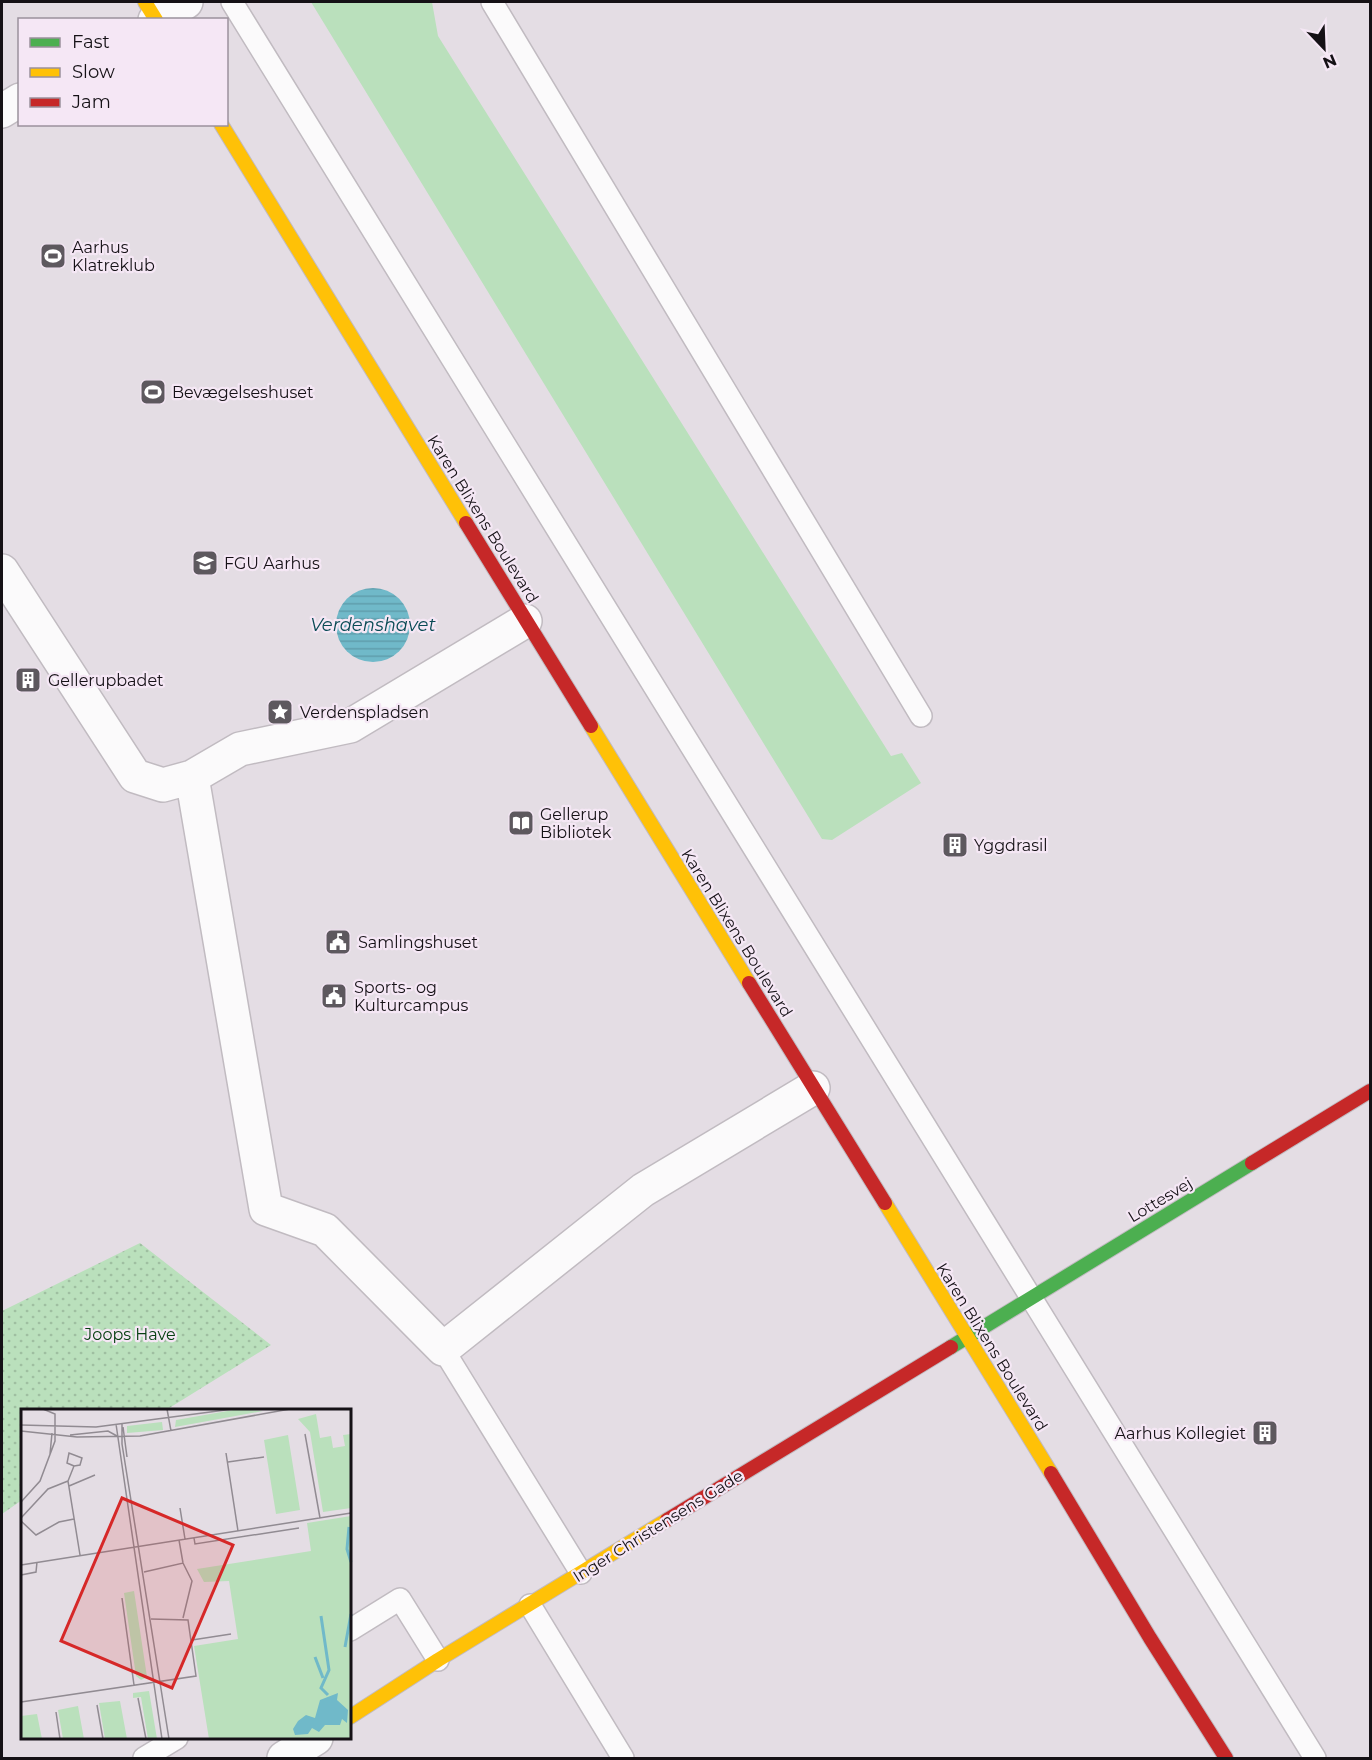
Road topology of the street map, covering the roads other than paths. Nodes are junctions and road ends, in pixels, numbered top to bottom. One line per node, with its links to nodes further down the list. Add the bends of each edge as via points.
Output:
1 (145, 2): 5 (street)
2 (186, 2): 6 (street)
3 (232, 2): 16 (lane)
4 (492, 2): 12 (lane)
5 (155, 18)
6 (158, 18)
7 (18, 101): 8 (street)
8 (2, 111)
9 (222, 126): 11 (street, Karen Blixens Boulevard)
10 (4, 581): 13 (street, via 135,776 163,785)
11 (525, 621): 13 (street, via 350,726 240,749); 14 (street, Karen Blixens Boulevard)
12 (921, 716)
13 (192, 777): 18 (street, via 266,1209 325,1230)
14 (813, 1088): 17 (street, Karen Blixens Boulevard); 18 (street, via 643,1190)
15 (1371, 1091): 16 (street, Lottesvej)
16 (1031, 1298): 17 (street, Lottesvej); 28 (lane)
17 (967, 1337): 19 (street, Inger Christensens Gade); 27 (street, Karen Blixens Boulevard)
18 (443, 1349): 19 (lane)
19 (581, 1573): 20 (street, Inger Christensens Gade)
20 (530, 1605): 22 (street, Inger Christensens Gade); 26 (lane)
21 (351, 1629): 22 (lane, via 400,1599)
22 (438, 1660): 23 (street, Inger Christensens Gade)
23 (351, 1716)
24 (174, 1739): 25 (lane)
25 (144, 1758)
26 (623, 1758)
27 (1226, 1758)
28 (1314, 1758)

